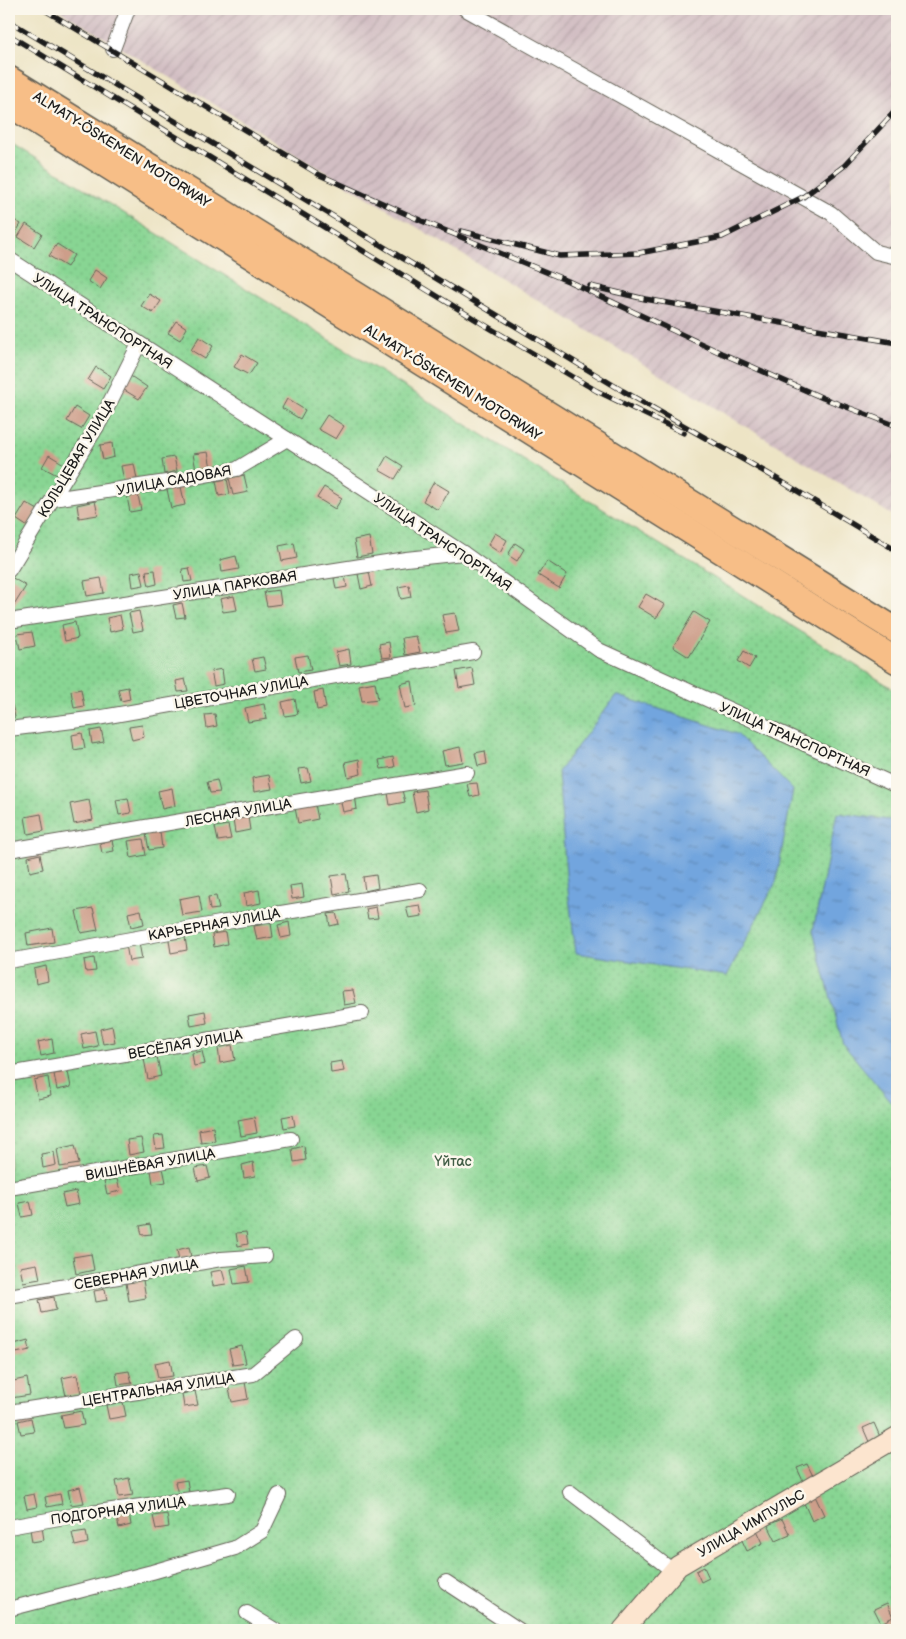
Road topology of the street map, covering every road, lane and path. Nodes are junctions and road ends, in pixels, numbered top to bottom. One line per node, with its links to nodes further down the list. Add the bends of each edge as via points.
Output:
1 (128, 9): 3 (street)
2 (465, 9): 7 (street, via 831,212 876,252)
3 (113, 49)
4 (9, 79): 6 (highway, ALMATY-ÖSKEMEN MOTORWAY)
5 (9, 104): 6 (highway, ALMATY-ÖSKEMEN MOTORWAY)
6 (185, 201): 15 (highway, ALMATY-ÖSKEMEN MOTORWAY); 17 (highway, ALMATY-ÖSKEMEN MOTORWAY)
7 (897, 257)
8 (9, 259): 9 (street, УЛИЦА ТРАНСПОРТНАЯ)
9 (139, 344): 10 (street, УЛИЦА ТРАНСПОРТНАЯ); 11 (street, КОЛЬЦЕВАЯ УЛИЦА, via 101,420)
10 (287, 439): 11 (street, УЛИЦА САДОВАЯ, via 237,469); 12 (street, УЛИЦА ТРАНСПОРТНАЯ)
11 (52, 499): 13 (street, КОЛЬЦЕВАЯ УЛИЦА)
12 (463, 553): 14 (street, УЛИЦА ПАРКОВАЯ, via 406,559); 20 (street, УЛИЦА ТРАНСПОРТНАЯ, via 599,650)
13 (9, 570)
14 (9, 621)
15 (897, 631)
16 (473, 652): 18 (street, ЦВЕТОЧНАЯ УЛИЦА, via 96,718)
17 (897, 661)
18 (9, 729)
19 (467, 773): 21 (street, ЛЕСНАЯ УЛИЦА)
20 (897, 786)
21 (9, 850)
22 (420, 890): 23 (street, КАРЬЕРНАЯ УЛИЦА)
23 (9, 961)
24 (362, 1013): 25 (street, ВЕСЁЛАЯ УЛИЦА)
25 (9, 1074)
26 (292, 1139): 27 (street, ВИШНЁВАЯ УЛИЦА)
27 (9, 1188)
28 (265, 1256): 29 (street, СЕВЕРНАЯ УЛИЦА, via 221,1258)
29 (9, 1296)
30 (296, 1339): 31 (street, ЦЕНТРАЛЬНАЯ УЛИЦА, via 253,1374)
31 (9, 1412)
32 (897, 1437): 37 (street, УЛИЦА ИМПУЛЬС)
33 (570, 1492): 37 (street)
34 (228, 1494): 36 (street, ПОДГОРНАЯ УЛИЦА)
35 (279, 1495): 39 (street, via 262,1530 235,1548)
36 (9, 1527)
37 (673, 1571): 43 (street, УЛИЦА ИМПУЛЬС)
38 (446, 1582): 42 (street)
39 (9, 1609)
40 (247, 1613): 41 (street)
41 (275, 1630)
42 (520, 1630)
43 (623, 1630)

